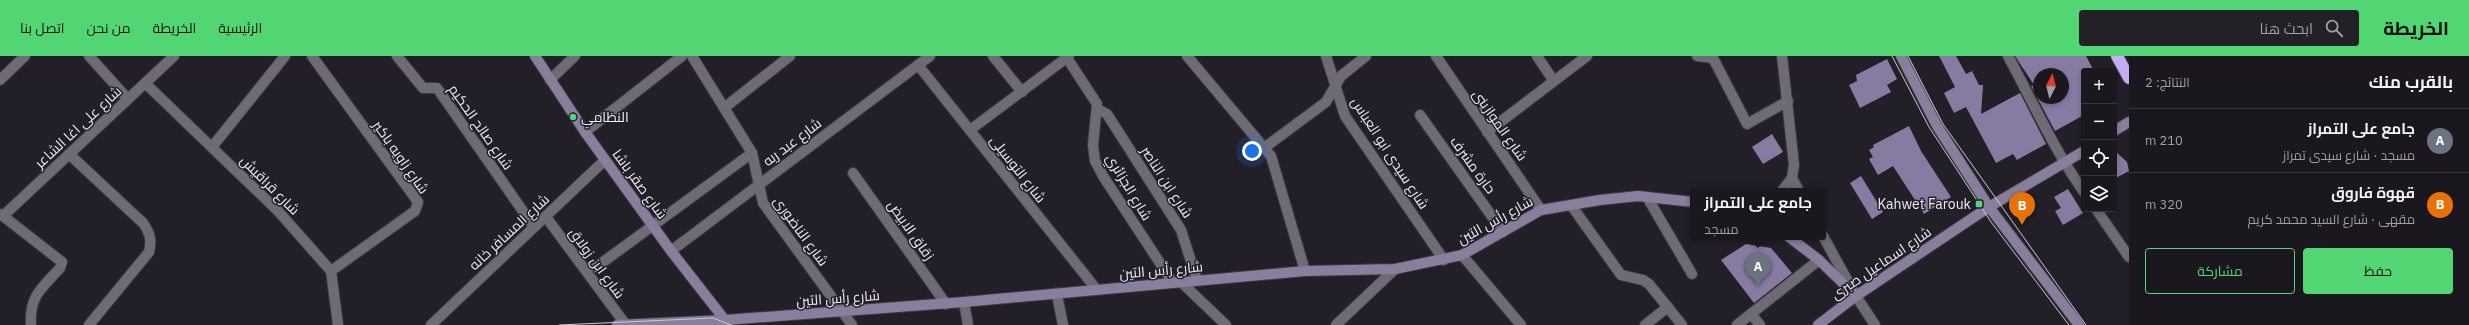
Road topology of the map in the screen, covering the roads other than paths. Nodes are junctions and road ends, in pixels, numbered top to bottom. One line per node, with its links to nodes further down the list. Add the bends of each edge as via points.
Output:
1 (25, 56): 29 (street)
2 (89, 56): 35 (street)
3 (174, 56): 32 (street, شارع على اغا الشاعر)
4 (285, 56): 45 (street)
5 (312, 56): 77 (street, شارع زاويه باكير, via 418,202 415,211)
6 (397, 56): 67 (street, شارع صالح الحكيم, via 423,88 437,88)
7 (535, 56): 30 (street, شارع صقر باشا)
8 (575, 56): 30 (street)
9 (682, 56): 43 (street)
10 (692, 56): 37 (street, شارع الناضورى)
11 (790, 56): 37 (street)
12 (930, 56): 27 (street, شارع عبد ربه)
13 (993, 56): 34 (street)
14 (1187, 56): 46 (street)
15 (1326, 56): 33 (street, شارع سيدى ابو العباس)
16 (1366, 56): 33 (street, via 1341,76)
17 (1436, 56): 44 (street, شارع الموازينى)
18 (1537, 56): 31 (street)
19 (1587, 56): 31 (street)
20 (1697, 56): 26 (street)
21 (1782, 56): 36 (street)
22 (1901, 56): 61 (street, via 1937,126)
23 (2008, 56): 51 (street)
24 (2117, 56): 28 (highway)
25 (1068, 57): 34 (street); 38 (street, via 1095,100)
26 (1712, 57): 36 (street, via 1747,124)
27 (918, 65): 42 (street, شارع التوسيلى); 54 (street, شارع عبد ربه)
28 (2129, 78)
29 (0, 80)
30 (550, 80): 43 (street, شارع صقر باشا)
31 (1553, 80): 44 (street)
32 (146, 84): 35 (street, شارع على اغا الشاعر); 45 (street, شارع قراقيش)
33 (1334, 86): 46 (street, via 1326,102); 74 (street, شارع سيدى ابو العباس, via 1345,116)
34 (1022, 92): 42 (street)
35 (128, 99): 49 (street, شارع على اغا الشاعر)
36 (1788, 101): 53 (street, via 1793,150)
37 (724, 108): 47 (street, شارع الناضورى)
38 (1097, 109): 81 (street, شارع ابن الناصر, via 1107,114 1181,230); 82 (street, شارع الجزائري, via 1093,133 1096,161 1103,176)
39 (1420, 115): 68 (street, حارة مشرف)
40 (2129, 122): 41 (street)
41 (2117, 129)
42 (970, 130): 83 (street, شارع التوسيلى)
43 (585, 132): 50 (street, شارع صقر باشا)
44 (1487, 132): 62 (street, شارع الموازينى)
45 (212, 147): 77 (street, شارع قراقيش, via 278,211)
46 (1264, 148): 78 (street, via 1271,156)
47 (752, 152): 54 (street, شارع الناضورى); 66 (street)
48 (2081, 152): 51 (street, شارع اسماعيل صبرى)
49 (69, 154): 64 (street, شارع على اغا الشاعر); 93 (street, via 143,223 149,232 151,242 148,252)
50 (605, 160): 65 (street, شارع المسافر خانه); 66 (street, شارع صقر باشا)
51 (2064, 164): 57 (street); 61 (street, شارع اسماعيل صبرى)
52 (853, 173): 87 (street, زقاق الابيض)
53 (1792, 178): 55 (street); 56 (street)
54 (758, 185): 71 (street, شارع عبد ربه); 89 (street, شارع الناضورى, via 763,203)
55 (1784, 188)
56 (1797, 188)
57 (2081, 188)
58 (1647, 197): 59 (street, شارع رأس التين); 60 (street, شارع رأس التين, via 1606,199); 80 (street)
59 (1690, 202)
60 (1571, 205): 62 (street, شارع رأس التين); 88 (street, via 1621,275 1637,278 1649,284)
61 (1990, 207): 85 (street, شارع اسماعيل صبرى); 110 (street)
62 (1541, 210): 68 (street, شارع رأس التين)
63 (2098, 212): 73 (street)
64 (2, 215): 92 (street, via 62,262 31,304)
65 (546, 217): 67 (street, شارع المسافر خانه); 79 (street, شارع ابن زولاق)
66 (653, 226): 71 (street, شارع صقر باشا); 79 (street)
67 (534, 227): 95 (street, شارع المسافر خانه)
68 (1503, 232): 72 (street, شارع رأس التين)
69 (1793, 240): 75 (street)
70 (1825, 240): 85 (street)
71 (671, 251): 91 (street, شارع صقر باشا)
72 (1462, 255): 74 (street, شارع رأس التين); 103 (street)
73 (2129, 257)
74 (1444, 260): 76 (street, شارع رأس التين)
75 (1819, 260): 85 (street); 90 (street)
76 (1395, 269): 78 (street, شارع رأس التين); 102 (street)
77 (331, 271): 94 (street)
78 (1305, 272): 81 (street, شارع رأس التين)
79 (588, 274): 97 (street, شارع ابن زولاق)
80 (1692, 274)
81 (1197, 280): 82 (street, شارع رأس التين)
82 (1177, 282): 83 (street, شارع رأس التين); 101 (street, شارع الجزائري)
83 (1097, 290): 84 (street, شارع رأس التين)
84 (1056, 294): 86 (street, شارع رأس التين); 100 (street)
85 (1856, 296): 108 (street, شارع اسماعيل صبرى); 109 (street)
86 (964, 302): 87 (street, شارع رأس التين); 99 (street)
87 (946, 304): 89 (street, شارع رأس التين)
88 (1668, 307): 104 (street); 105 (street)
89 (843, 312): 91 (street, شارع رأس التين); 98 (street, شارع الناضورى)
90 (1751, 314): 106 (street); 107 (street)
91 (727, 322): 97 (street, شارع رأس التين)
92 (31, 325)
93 (88, 325)
94 (338, 325)
95 (431, 325)
96 (617, 325): 97 (street, شارع رأس التين)
97 (626, 325)
98 (852, 325)
99 (968, 325)
100 (1063, 325)
101 (1226, 325)
102 (1336, 325)
103 (1521, 325)
104 (1645, 325)
105 (1682, 325)
106 (1737, 325)
107 (1760, 325)
108 (1818, 325)
109 (1875, 325)
110 (2079, 325)

